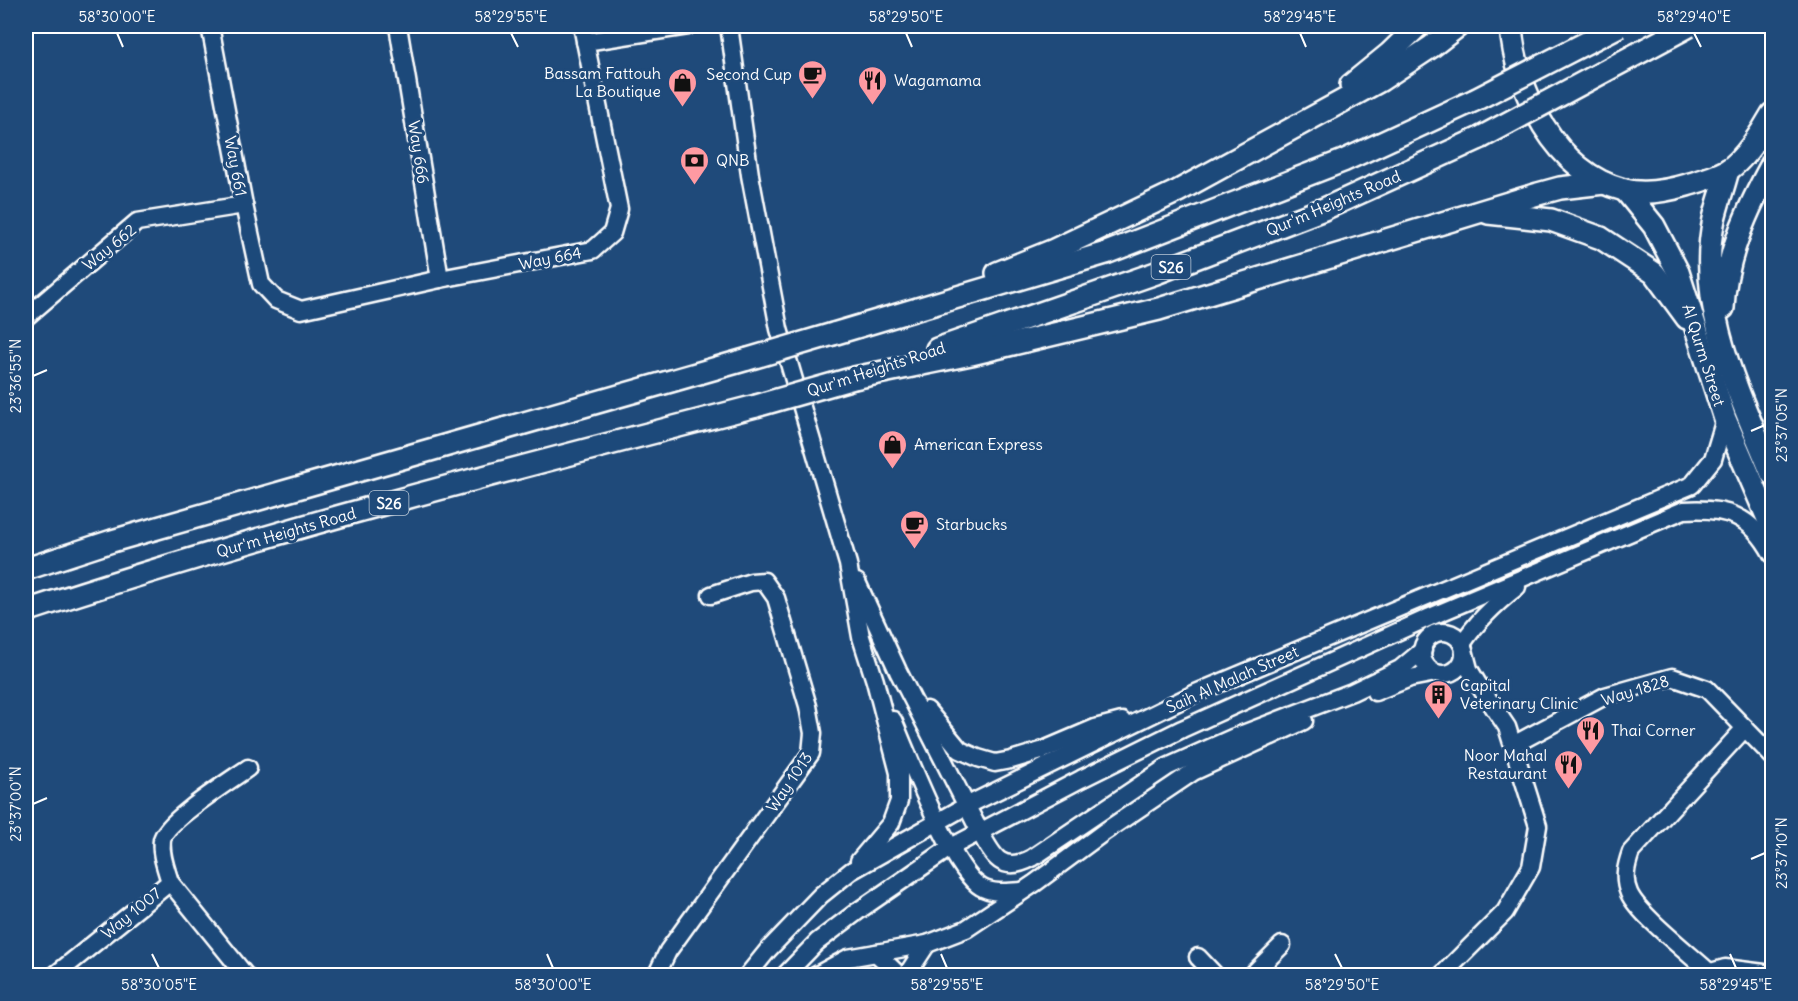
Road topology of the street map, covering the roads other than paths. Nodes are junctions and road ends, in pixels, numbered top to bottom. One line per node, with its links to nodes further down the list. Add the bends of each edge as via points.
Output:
1 (210, 26): 17 (street, Way 661)
2 (398, 26): 19 (street, Way 666)
3 (688, 26): 10 (street)
4 (729, 26): 30 (street, via 750,175 779,329)
5 (1418, 26): 12 (main road, via 1389,54)
6 (1458, 26): 12 (main road, via 1381,80)
7 (1511, 26): 15 (main road, via 1512,44 1535,114 1564,151)
8 (1619, 26): 22 (main road, S26, bridge, via 1475,100 1343,161 1106,253)
9 (1689, 26): 25 (main road, Qur'm Heights Road / S26, bridge, via 1480,138 1324,209 1156,273)
10 (584, 34): 19 (street, Way 664, via 619,209 612,234 593,250)
11 (1773, 114): 14 (main road, via 1760,136)
12 (1298, 124): 22 (main road, via 1178,191 1054,250)
13 (1773, 165): 24 (main road, via 1756,194 1730,260 1723,293)
14 (1728, 170): 16 (main road, via 1668,191); 24 (main road, Al Qurm Street, via 1714,220 1710,266)
15 (1604, 183): 16 (main road); 18 (main road, via 1560,188)
16 (1625, 190): 23 (main road, Al Qurm Street, via 1654,226 1678,272)
17 (244, 205): 20 (street, Way 661, via 261,284); 21 (street, Way 662, via 137,222)
18 (1481, 212): 23 (main road, via 1551,220 1600,238 1654,273); 25 (main road, via 1159,309)
19 (440, 279): 20 (street, Way 664, via 301,310)
20 (276, 300)
21 (26, 317)
22 (865, 326): 32 (main road, S26, bridge)
23 (1697, 333): 26 (main road, Al Qurm Street)
24 (1721, 341): 27 (main road, Al Qurm Street)
25 (855, 378): 34 (main road, Qur'm Heights Road / S26, bridge, via 472,479 148,571)
26 (1725, 419): 28 (main road, Al Qurm Street); 41 (street, Saih Al Malah Street, via 1713,459 1692,485)
27 (1773, 474)
28 (1773, 528)
29 (1773, 554): 31 (street, Saih Al Malah Street, via 1751,526 1733,514 1710,508 1684,510)
30 (848, 564): 37 (street); 39 (street, via 861,638)
31 (1548, 568): 35 (street, via 1498,602 1474,626); 48 (street, Saih Al Malah Street, via 1182,729)
32 (26, 569)
33 (711, 595): 61 (street, Way 1013, via 764,581 776,598 813,732 811,753 668,951)
34 (26, 611)
35 (1463, 647): 36 (street, via 1453,635 1440,633 1429,639); 38 (street, via 1462,662 1454,671); 40 (street)
36 (1422, 650): 38 (street, via 1427,666); 48 (street, via 1400,669 1352,692 1167,767 1019,864 1003,863 992,855)
37 (898, 670): 41 (street, via 960,750 995,762 1031,754 1095,728); 46 (street)
38 (1442, 673): 40 (street); 52 (street, via 1410,678 1317,715 1193,772)
39 (875, 681): 47 (street); 50 (street, via 899,772 899,801 891,823)
40 (1478, 684): 43 (street, via 1507,727)
41 (1156, 712): 46 (street, Saih Al Malah Street)
42 (1745, 728): 43 (street, Way 1828, via 1707,689 1672,677 1605,696); 44 (street, Way 1828); 57 (street, via 1631,852 1626,865 1630,894 1640,908)
43 (1513, 744): 69 (street, via 1538,826 1531,867 1505,912)
44 (1773, 756)
45 (248, 768): 51 (street, via 175,821 162,837)
46 (966, 806): 47 (street, Saih Al Malah Street); 48 (street)
47 (937, 821): 49 (street); 50 (street, Saih Al Malah Street)
48 (980, 832): 49 (street, Saih Al Malah Street)
49 (951, 847): 52 (street, via 964,871 981,888 1002,893); 63 (street, Saih Al Malah Street, via 858,911)
50 (851, 871): 62 (street, Saih Al Malah Street, via 821,895)
51 (170, 882): 59 (street, Way 1007); 60 (street, Way 1007)
52 (1023, 891): 53 (street, via 966,929)
53 (927, 944): 55 (street); 66 (street)
54 (1282, 945): 68 (street)
55 (876, 953): 64 (street, via 848,958); 65 (street)
56 (1198, 957): 67 (street)
57 (1704, 974): 58 (street, via 1725,968)
58 (1773, 974)
59 (54, 975)
60 (246, 975)
61 (656, 975)
62 (747, 975)
63 (784, 975)
64 (815, 975)
65 (900, 975)
66 (906, 975)
67 (1216, 975)
68 (1251, 975)
69 (1441, 975)

